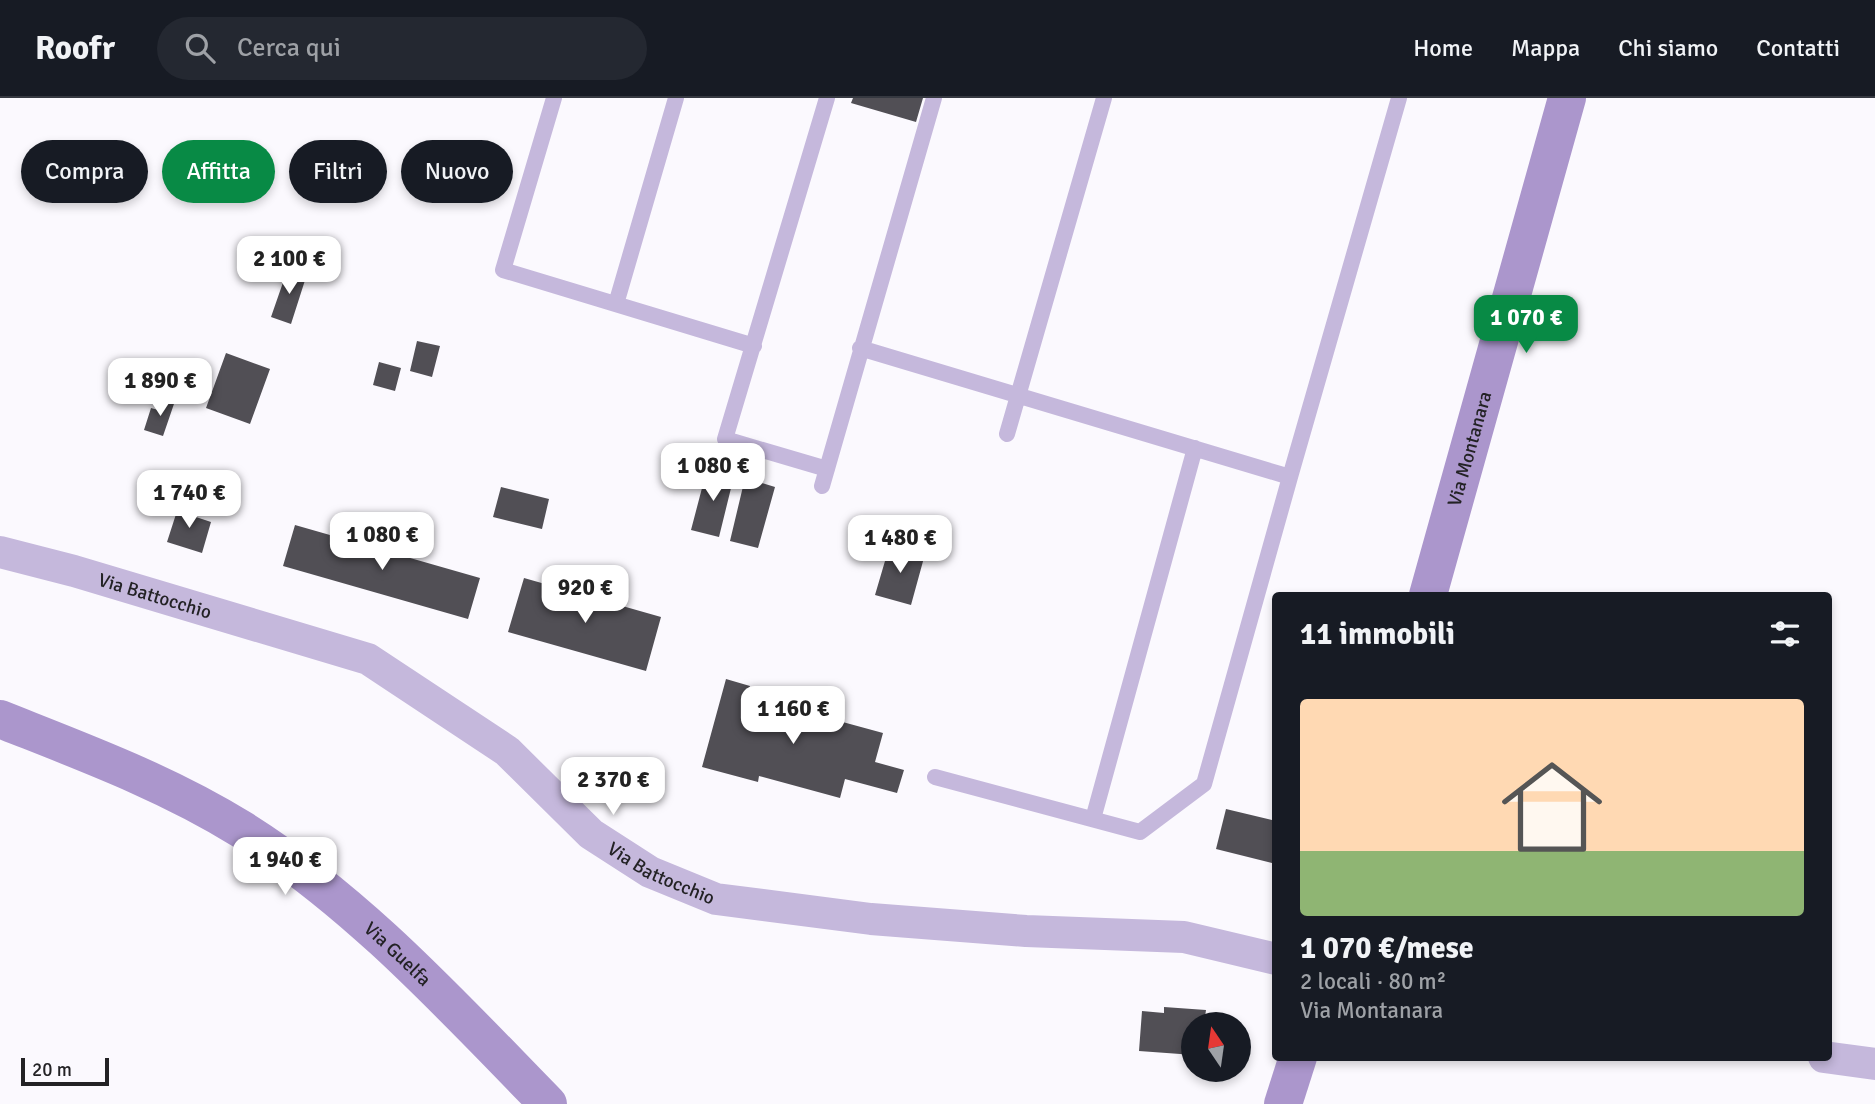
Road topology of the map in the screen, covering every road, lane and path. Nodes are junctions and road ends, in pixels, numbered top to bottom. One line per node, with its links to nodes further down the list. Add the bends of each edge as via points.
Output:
1 (554, 98): 8 (lane, via 503,270)
2 (676, 98): 8 (lane)
3 (827, 98): 9 (lane)
4 (934, 98): 10 (lane)
5 (1104, 98): 11 (lane)
6 (1399, 98): 15 (lane)
7 (1567, 98): 18 (main road, Via Montanara)
8 (616, 304): 9 (lane)
9 (754, 345): 14 (lane, via 725,439)
10 (860, 348): 11 (lane); 14 (lane)
11 (1019, 395): 12 (lane); 13 (lane)
12 (1007, 434)
13 (1195, 448): 15 (lane); 21 (lane)
14 (827, 469): 16 (lane)
15 (1290, 477): 21 (lane, via 1204,784 1140,832)
16 (822, 486)
17 (0, 552): 22 (street, Via Battocchio, via 368,659 507,751 591,834 650,872 716,899 871,919 1184,937)
18 (1429, 592)
19 (0, 719): 26 (main road, Via Guelfa, via 187,797 263,844 357,915 407,960)
20 (935, 777): 21 (lane)
21 (1093, 819)
22 (1272, 958)
23 (1832, 1058): 25 (street)
24 (1296, 1061): 27 (main road)
25 (1875, 1064)
26 (548, 1104)
27 (1283, 1104)

